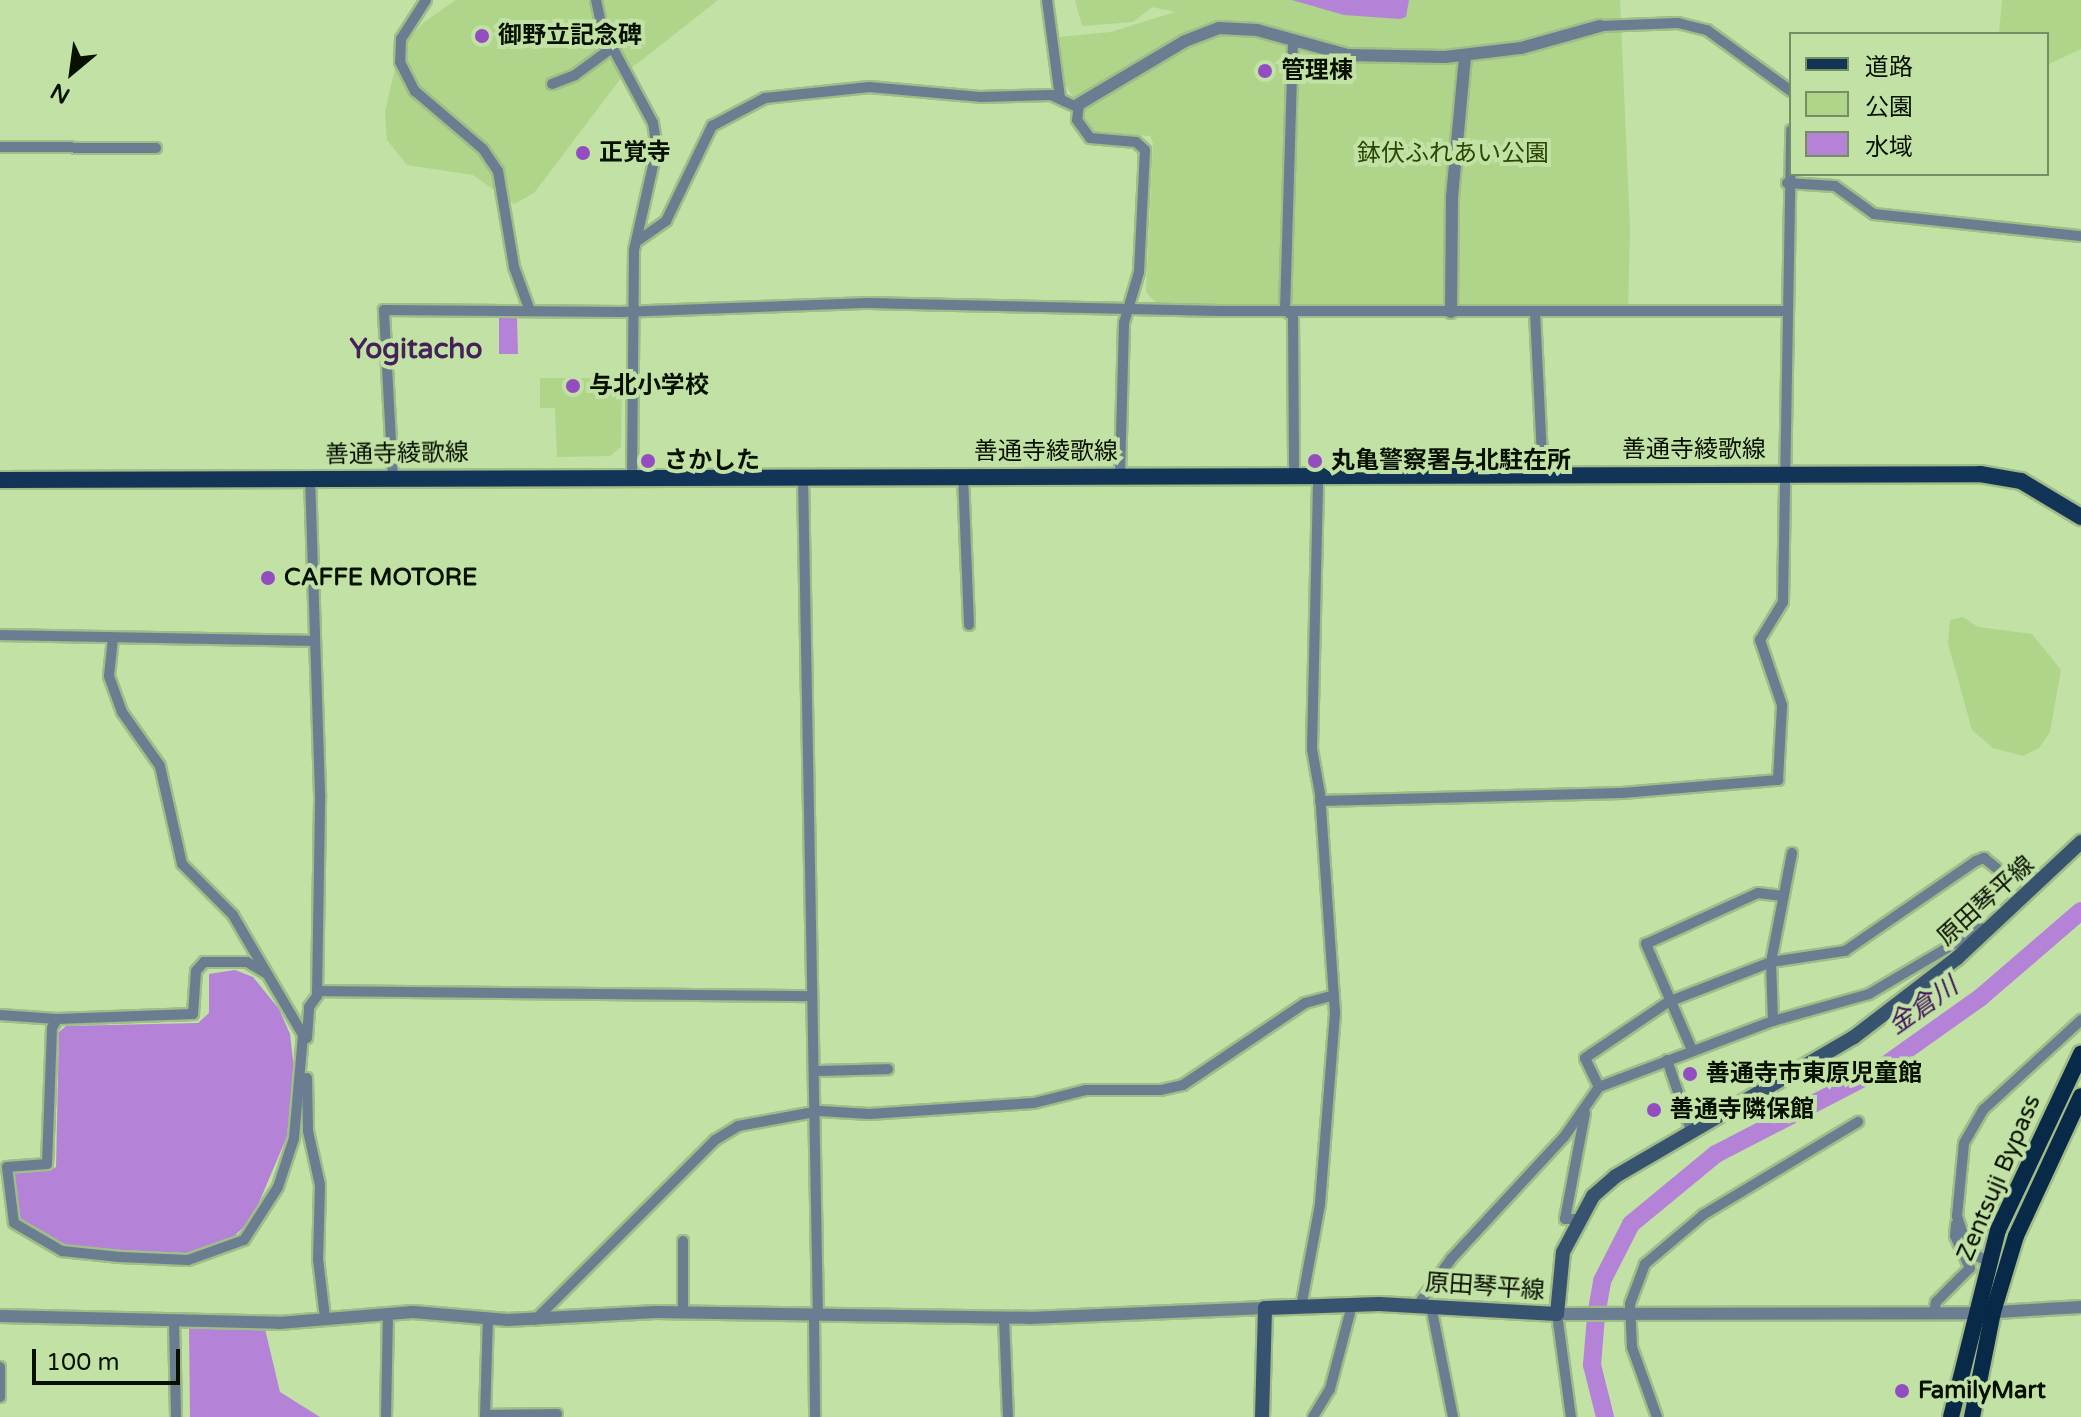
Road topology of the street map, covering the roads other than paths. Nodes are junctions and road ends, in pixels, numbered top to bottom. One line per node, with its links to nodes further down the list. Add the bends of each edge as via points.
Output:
1 (426, 0): 21 (street, via 401,39 400,62 415,91 483,149 498,171 514,267)
2 (596, 0): 6 (street)
3 (1047, 0): 10 (street)
4 (1600, 26): 7 (street, via 1521,48); 9 (street, via 1678,23 1707,30)
5 (1293, 41): 7 (street, via 1348,55); 11 (street, via 1236,27 1199,33); 20 (street)
6 (613, 47): 8 (street); 17 (street, via 640,94 657,148)
7 (1465, 56): 23 (street, via 1452,197)
8 (552, 84)
9 (1789, 90)
10 (1060, 97): 11 (street); 17 (street, via 980,97 869,87 765,98 712,126 666,221)
11 (1078, 106): 19 (street, via 1077,120 1090,138 1136,142 1145,150 1139,272)
12 (0, 147): 13 (street)
13 (156, 148)
14 (1789, 156): 15 (street)
15 (1787, 183): 16 (street, via 1835,186 1874,214); 22 (street, via 1793,274)
16 (2081, 236)
17 (636, 242): 18 (street)
18 (632, 308): 19 (street, via 842,303); 21 (street); 27 (street)
19 (1126, 308): 20 (street); 30 (street)
20 (1285, 310): 23 (street); 31 (street, via 1293,316)
21 (530, 311): 33 (street, via 384,310)
22 (1788, 311): 24 (street); 26 (street)
23 (1451, 312): 24 (street)
24 (1535, 313): 25 (street)
25 (1543, 474): 26 (main road, 善通寺綾歌線); 32 (main road, 善通寺綾歌線)
26 (1789, 474): 36 (main road, 善通寺綾歌線, via 1980,474 2021,481); 41 (street, via 1783,602 1760,640 1782,705 1778,780 1622,793)
27 (632, 475): 28 (main road, 善通寺綾歌線); 33 (main road, 善通寺綾歌線)
28 (803, 475): 29 (main road, 善通寺綾歌線); 51 (street)
29 (963, 475): 30 (main road, 善通寺綾歌線); 37 (street)
30 (1120, 476): 31 (main road, 善通寺綾歌線)
31 (1294, 476): 32 (main road, 善通寺綾歌線)
32 (1318, 476): 41 (street, via 1311,688)
33 (393, 478): 34 (main road, 善通寺綾歌線)
34 (310, 479): 35 (main road, 善通寺綾歌線); 40 (street)
35 (0, 480)
36 (2081, 517)
37 (969, 625)
38 (0, 635): 39 (street)
39 (113, 638): 40 (street); 48 (street, via 109,676 122,712 160,766 182,864 233,915)
40 (313, 641): 49 (street, via 320,794)
41 (1320, 801): 50 (street)
42 (2081, 842): 46 (main road, 原田琴平線)
43 (1792, 853): 45 (street)
44 (2006, 876): 47 (street, via 1984,858 1845,951)
45 (1783, 896): 47 (street); 52 (street, via 1758,893 1646,944)
46 (2000, 919): 56 (street, via 1869,994); 67 (main road, 原田琴平線, via 1854,1037)
47 (1771, 962): 52 (street); 56 (street)
48 (267, 974): 54 (street, via 247,962 204,962 196,971 193,1014); 54 (street, via 303,1035 294,1138 278,1187 244,1240 188,1260 62,1251 14,1223 7,1167 47,1164 52,1028)
49 (317, 991): 51 (street); 86 (street, via 307,1020 308,1118 320,1185 318,1259)
50 (1334, 995): 65 (street, via 1305,1003 1194,1079 1161,1090 1086,1090 1034,1103); 74 (street, via 1323,1176)
51 (811, 996): 61 (street)
52 (1672, 1000): 57 (street); 62 (street, via 1585,1058)
53 (0, 1015): 54 (street)
54 (57, 1019)
55 (2081, 1020): 68 (street, via 1973,1125 1964,1143)
56 (1773, 1021): 57 (street)
57 (1692, 1050): 59 (street)
58 (2081, 1054): 71 (highway, Zentsuji Bypass, via 2029,1155)
59 (1667, 1060): 62 (street); 67 (street)
60 (888, 1069): 61 (street)
61 (814, 1071): 65 (street)
62 (1599, 1087): 64 (street)
63 (2081, 1096): 79 (highway, Zentsuji Bypass, via 2033,1192)
64 (1586, 1107): 69 (street, via 1567,1191 1565,1219); 73 (street, via 1451,1259)
65 (815, 1113): 83 (street); 90 (street, via 738,1126 715,1140)
66 (1858, 1122): 81 (street, via 1779,1165 1665,1244 1635,1285)
67 (1691, 1130): 69 (main road, 原田琴平線, via 1616,1176)
68 (1957, 1216): 71 (street, via 1969,1253); 78 (street, via 1955,1236 1970,1268 1936,1302)
69 (1577, 1219): 84 (main road, 原田琴平線, via 1563,1252)
70 (683, 1241): 77 (street)
71 (1989, 1261): 82 (highway, Zentsuji Bypass)
72 (1352, 1305): 73 (main road, 原田琴平線); 74 (main road, 原田琴平線); 101 (street, via 1330,1389)
73 (1425, 1305): 84 (main road, 原田琴平線); 102 (street)
74 (1301, 1307): 76 (main road, 原田琴平線)
75 (2081, 1307): 79 (street)
76 (1265, 1308): 88 (street); 100 (main road)
77 (683, 1312): 83 (street); 90 (street)
78 (1934, 1312): 81 (street); 82 (street)
79 (1993, 1312): 82 (street); 106 (highway, Zentsuji Bypass)
80 (388, 1313): 86 (street); 87 (street); 97 (street, via 393,1357)
81 (1630, 1313): 84 (street); 104 (street, via 1632,1347)
82 (1974, 1313): 105 (highway, Zentsuji Bypass)
83 (816, 1314): 88 (street); 98 (street)
84 (1562, 1314): 103 (street)
85 (0, 1316): 89 (street)
86 (325, 1318): 89 (street, via 279,1323)
87 (488, 1318): 90 (street); 94 (street)
88 (1004, 1318): 99 (street)
89 (174, 1320): 96 (street)
90 (535, 1320)
91 (0, 1367): 92 (street)
92 (0, 1397)
93 (557, 1414): 95 (street)
94 (485, 1416): 95 (street)
95 (536, 1416)
96 (176, 1417)
97 (386, 1417)
98 (815, 1417)
99 (1008, 1417)
100 (1262, 1417)
101 (1313, 1417)
102 (1453, 1417)
103 (1571, 1417)
104 (1657, 1417)
105 (1951, 1417)
106 (1972, 1417)

